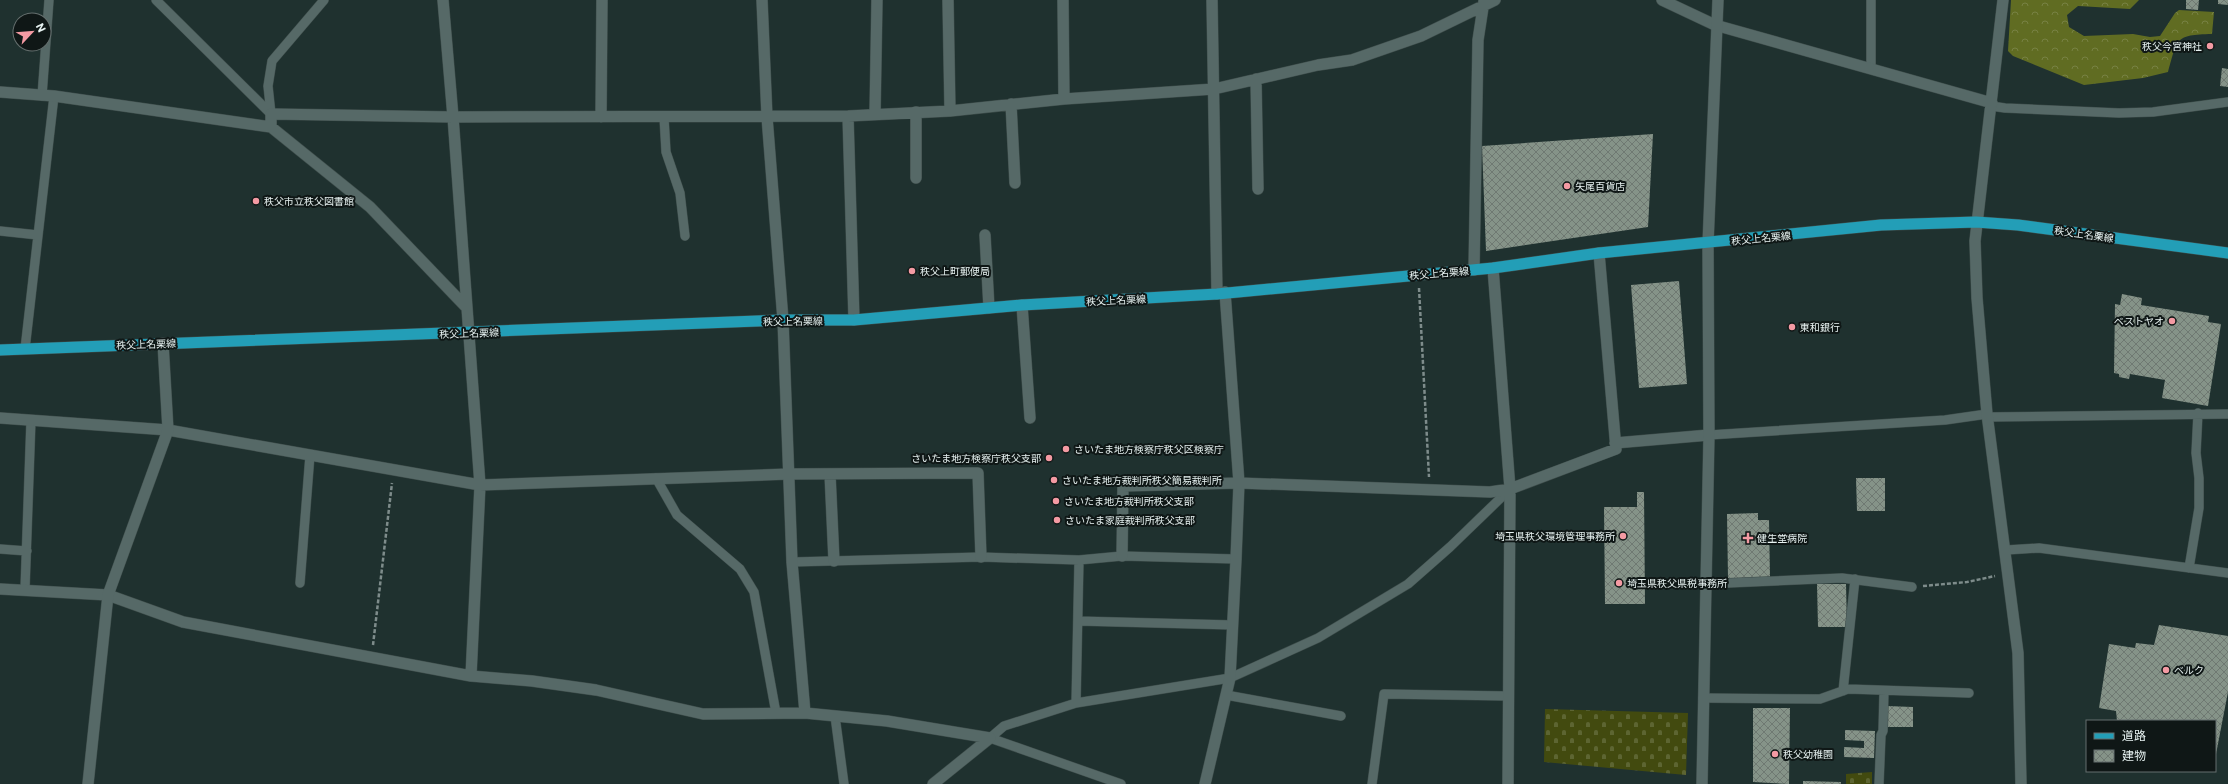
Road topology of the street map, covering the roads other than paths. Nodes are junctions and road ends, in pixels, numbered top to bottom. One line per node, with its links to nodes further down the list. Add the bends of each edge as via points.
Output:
1 (49, 0): 22 (lane)
2 (156, 0): 30 (lane)
3 (324, 0): 30 (lane, via 272,61 268,86)
4 (443, 0): 33 (street)
5 (602, 0): 34 (street)
6 (762, 0): 36 (street)
7 (877, 0): 31 (street)
8 (948, 0): 28 (street)
9 (1062, 0): 24 (street)
10 (1212, 0): 20 (street)
11 (1495, 0): 16 (street)
12 (1662, 0): 17 (street)
13 (1718, 0): 17 (street)
14 (1871, 0): 18 (lane)
15 (2003, 0): 27 (street)
16 (1484, 3): 19 (street, via 1420,36 1352,60); 50 (street, via 1478,40)
17 (1715, 25): 18 (street); 46 (street)
18 (1871, 68): 27 (street)
19 (1256, 79): 20 (street); 40 (street)
20 (1214, 89): 24 (street); 51 (street)
21 (0, 92): 22 (street)
22 (42, 96): 23 (street)
23 (54, 96): 37 (street); 43 (lane)
24 (1064, 99): 26 (street)
25 (2228, 102): 27 (lane, via 2153,112 2118,113 2005,108)
26 (1011, 104): 28 (street); 39 (street)
27 (1992, 104): 41 (street)
28 (950, 111): 29 (street)
29 (916, 112): 31 (street); 38 (street)
30 (271, 114): 33 (street); 37 (street)
31 (875, 114): 32 (street)
32 (848, 116): 36 (street); 56 (street)
33 (453, 117): 34 (street); 53 (street)
34 (601, 117): 35 (street)
35 (664, 117): 36 (street); 45 (lane, via 666,152 680,193)
36 (767, 117): 55 (street)
37 (270, 127): 53 (street, via 370,207)
38 (916, 178)
39 (1015, 183)
40 (1258, 189)
41 (1976, 222): 46 (main road, 秩父上名栗線, via 1881,225); 48 (main road, 秩父上名栗線, via 2018,225); 63 (street, via 1976,298)
42 (0, 231): 43 (lane)
43 (38, 235): 59 (lane)
44 (986, 235): 54 (street)
45 (685, 236)
46 (1708, 244): 47 (main road, 秩父上名栗線); 68 (street)
47 (1599, 253): 49 (main road, 秩父上名栗線); 69 (street)
48 (2228, 253)
49 (1493, 268): 50 (main road, 秩父上名栗線); 76 (street)
50 (1474, 270): 51 (main road, 秩父上名栗線)
51 (1221, 293): 52 (main road, 秩父上名栗線); 74 (street)
52 (1022, 305): 54 (main road, 秩父上名栗線); 65 (street)
53 (466, 307): 57 (street)
54 (989, 308): 56 (main road, 秩父上名栗線)
55 (783, 320): 56 (main road, 秩父上名栗線); 57 (main road, 秩父上名栗線); 71 (street)
56 (854, 320)
57 (468, 334): 58 (main road, 秩父上名栗線); 75 (street)
58 (163, 343): 59 (main road, 秩父上名栗線); 67 (street)
59 (25, 349): 60 (main road, 秩父上名栗線)
60 (0, 350)
61 (2198, 413): 62 (lane); 63 (lane); 86 (lane, via 2196,453 2199,508)
62 (2228, 414)
63 (1988, 416): 68 (lane); 78 (street)
64 (0, 418): 66 (street)
65 (1030, 418)
66 (31, 420): 67 (street); 79 (lane)
67 (168, 430): 70 (street); 94 (street)
68 (1709, 435): 69 (street); 90 (street)
69 (1615, 443): 76 (street, via 1616,450)
70 (310, 455): 75 (street); 89 (lane)
71 (789, 474): 72 (street); 73 (street); 85 (street)
72 (830, 474): 81 (street, via 978,473); 84 (street)
73 (656, 478): 75 (street); 106 (lane, via 677,515 740,569 754,592)
74 (1238, 484): 76 (street, via 1490,492); 80 (street, via 1123,486); 82 (street)
75 (480, 485): 97 (street)
76 (1510, 489): 98 (lane, via 1408,584 1325,634); 103 (street)
77 (0, 549): 79 (lane)
78 (2006, 550): 86 (lane, via 2039,548); 120 (street, via 2018,653)
79 (27, 551): 93 (lane)
80 (1122, 556): 82 (lane); 83 (lane)
81 (981, 557): 83 (lane); 84 (lane)
82 (1236, 559): 96 (street)
83 (1079, 560): 95 (lane)
84 (834, 561): 85 (lane)
85 (792, 562): 107 (street)
86 (2189, 568): 87 (lane)
87 (2228, 573)
88 (1855, 579): 90 (lane); 91 (lane); 99 (lane)
89 (300, 583)
90 (1705, 584): 104 (street)
91 (1912, 587)
92 (0, 589): 93 (street)
93 (25, 589): 94 (street)
94 (108, 595): 97 (street, via 183,622); 111 (street)
95 (1078, 621): 96 (lane); 105 (lane)
96 (1233, 625): 98 (street)
97 (471, 676): 106 (street, via 596,690 703,714)
98 (1230, 678): 102 (street); 105 (lane)
99 (1843, 691): 100 (lane); 104 (lane, via 1820,699)
100 (1884, 691): 101 (lane); 119 (lane)
101 (1969, 693)
102 (1226, 695): 109 (lane); 115 (street)
103 (1508, 696): 116 (lane, via 1384,694); 117 (street)
104 (1703, 698): 118 (street)
105 (1076, 703): 110 (lane, via 1004,726)
106 (776, 713): 107 (street)
107 (805, 713): 108 (street)
108 (835, 716): 110 (street, via 887,721); 112 (lane)
109 (1341, 716)
110 (990, 738): 113 (street); 114 (lane)
111 (88, 784)
112 (844, 784)
113 (933, 784)
114 (1121, 784)
115 (1205, 784)
116 (1372, 784)
117 (1508, 784)
118 (1702, 784)
119 (1879, 784)
120 (2021, 784)

